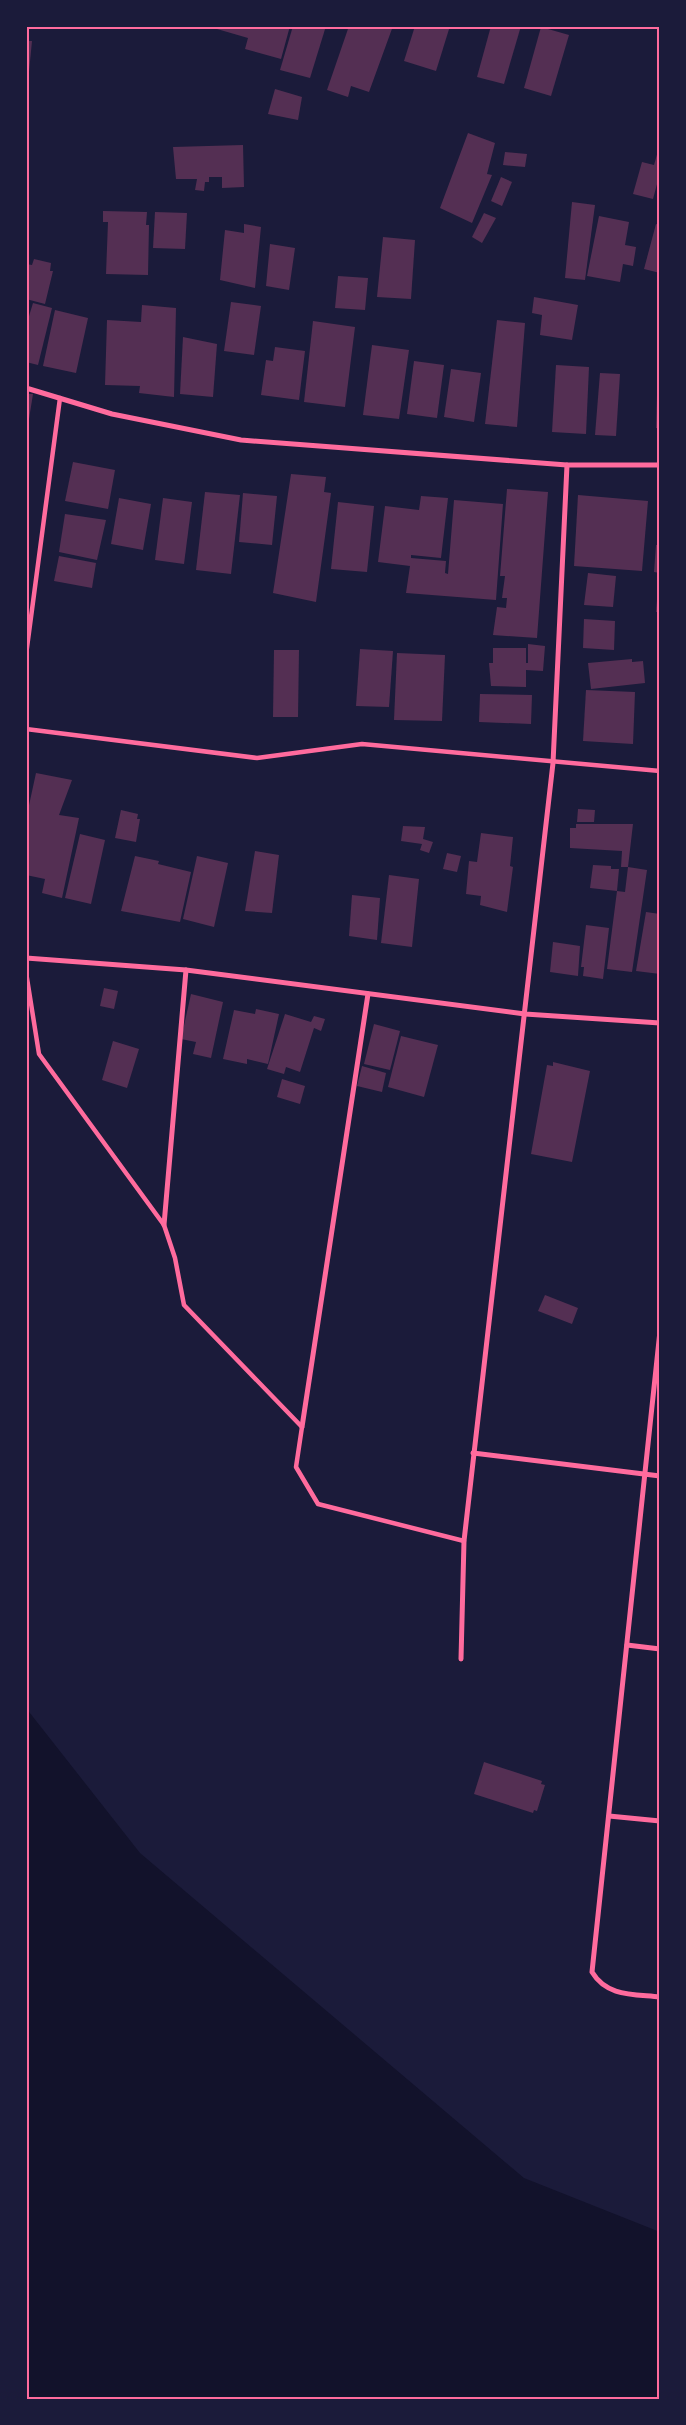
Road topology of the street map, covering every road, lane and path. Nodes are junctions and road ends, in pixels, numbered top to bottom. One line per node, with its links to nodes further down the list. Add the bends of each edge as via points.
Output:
1 (26, 388): 2 (street)
2 (60, 398): 3 (street, via 112,414 241,440); 5 (street)
3 (567, 465): 4 (street); 7 (street)
4 (660, 465)
5 (26, 655)
6 (26, 730): 7 (street, via 257,758 362,744)
7 (553, 763): 8 (street); 13 (street)
8 (660, 771)
9 (26, 958): 10 (street)
10 (186, 970): 12 (street); 15 (street)
11 (26, 972): 15 (street, via 39,1054)
12 (368, 994): 13 (street); 17 (street)
13 (525, 1014): 14 (street); 18 (street)
14 (660, 1023)
15 (164, 1225): 17 (street, via 175,1258 184,1304)
16 (660, 1331): 19 (street)
17 (302, 1427): 21 (street, via 296,1467 318,1504)
18 (474, 1453): 19 (street); 21 (street)
19 (644, 1475): 20 (street); 22 (street)
20 (660, 1476)
21 (464, 1540): 24 (street)
22 (627, 1645): 23 (street); 25 (street)
23 (660, 1648)
24 (461, 1660)
25 (609, 1816): 26 (street); 27 (street, via 592,1972 599,1984 614,1992)
26 (660, 1821)
27 (660, 1997)

